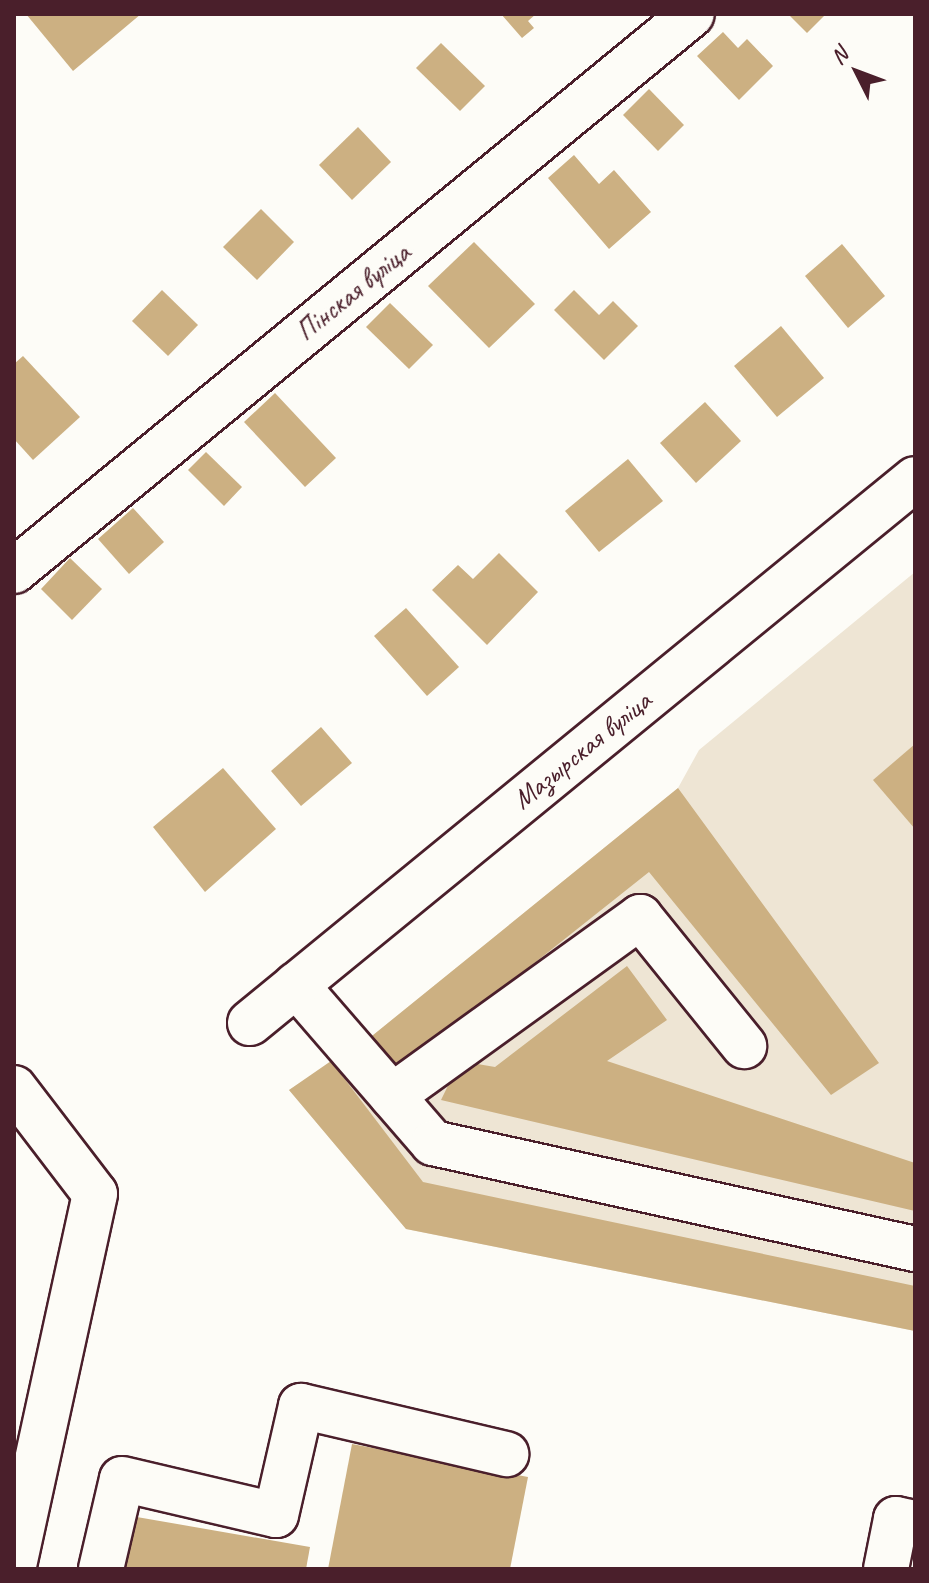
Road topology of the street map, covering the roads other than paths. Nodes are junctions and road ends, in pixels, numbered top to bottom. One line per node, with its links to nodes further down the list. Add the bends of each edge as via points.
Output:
1 (692, 14): 3 (street, Пінская вуліца)
2 (915, 479): 4 (street, Мазырская вуліца)
3 (14, 571)
4 (296, 985): 5 (street, Мазырская вуліца); 8 (street)
5 (250, 1023)
6 (744, 1046): 8 (street, via 640,917)
7 (14, 1088): 12 (street, via 95,1194)
8 (392, 1096): 9 (street, via 433,1143)
9 (915, 1249)
10 (506, 1454): 13 (street, via 301,1406 276,1515 122,1479)
11 (915, 1523): 14 (street, via 896,1519)
12 (14, 1566)
13 (101, 1569)
14 (886, 1569)

